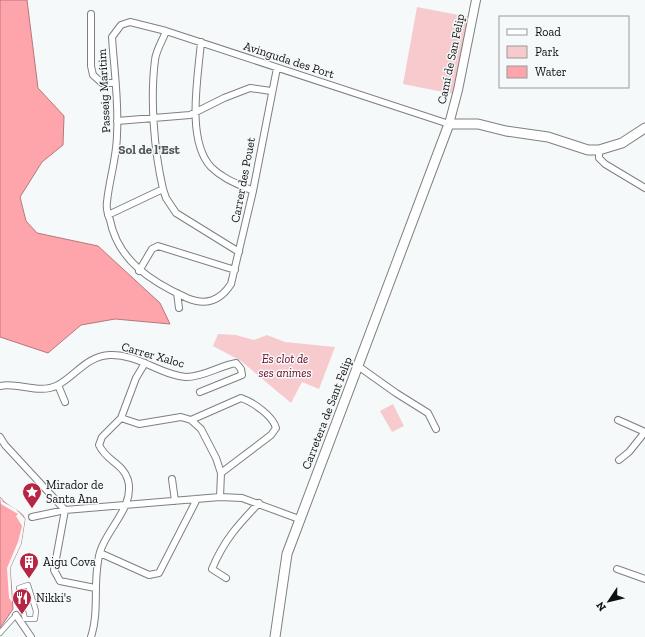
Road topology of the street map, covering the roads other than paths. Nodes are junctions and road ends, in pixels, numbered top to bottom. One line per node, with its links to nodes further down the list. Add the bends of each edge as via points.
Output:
1 (476, 0): 12 (street, Camí de San Felip)
2 (91, 14): 7 (street, via 93,75 102,83)
3 (121, 25): 4 (street, Avinguda des Port, via 130,22); 7 (street, Passeig Marítim, via 112,37)
4 (166, 31): 5 (street, Avinguda des Port); 10 (street, via 155,58)
5 (201, 42): 6 (street, Avinguda des Port); 9 (street)
6 (277, 68): 8 (street, Carrer des Pouet); 12 (street, Avinguda des Port)
7 (115, 83): 11 (street, Passeig Marítim)
8 (271, 91): 9 (street, via 250,88); 17 (street, Carrer des Pouet)
9 (195, 113): 10 (street); 17 (street, via 201,153 224,178)
10 (154, 119): 11 (street); 16 (street)
11 (117, 121): 18 (street, Passeig Marítim, via 118,134 106,205)
12 (449, 124): 14 (main road, via 478,124 548,137 588,150); 26 (main road, Carretera de Sant Felip)
13 (645, 128): 14 (main road, via 622,143)
14 (599, 150): 15 (street, via 599,158 605,164)
15 (645, 188)
16 (162, 189): 18 (street); 19 (street, via 176,213)
17 (253, 191): 19 (street, Carrer des Pouet)
18 (108, 215): 21 (street, Passeig Marítim, via 112,231 121,248)
19 (239, 252): 20 (street, Carrer des Pouet)
20 (235, 270): 21 (street, via 158,246 152,248); 23 (street, Carrer des Pouet)
21 (139, 271): 22 (street, Passeig Marítim, via 152,281)
22 (177, 293): 23 (street, Passeig Marítim, via 206,302); 24 (street)
23 (224, 295)
24 (179, 308)
25 (145, 363): 27 (street, Carrer Xaloc, via 124,356 104,356 88,362); 29 (street, Carrer Xaloc, via 173,375 188,377 236,363 242,369 242,375); 31 (street, via 136,378)
26 (358, 366): 34 (street, via 428,413); 47 (main road, Carretera de Sant Felip)
27 (58, 384): 28 (street, Carrer Xaloc, via 33,389); 30 (street)
28 (0, 386)
29 (200, 392)
30 (66, 402)
31 (121, 418): 32 (street, via 139,424 181,417); 44 (street, via 102,437 99,445 103,454 121,467 128,479)
32 (191, 420): 38 (street, via 201,429); 38 (street, via 241,398 250,401 274,422 276,428 271,435)
33 (618, 420): 35 (street)
34 (436, 429)
35 (645, 432): 37 (street)
36 (0, 437): 45 (street)
37 (619, 460)
38 (221, 473): 40 (street)
39 (172, 479): 42 (street)
40 (220, 497): 41 (street); 43 (street, via 242,498)
41 (197, 499): 42 (street); 48 (street, via 159,573 149,575)
42 (175, 501): 44 (street)
43 (259, 503): 47 (street); 50 (street, via 231,532 216,557 212,568)
44 (126, 505): 45 (street); 48 (street, via 106,536)
45 (65, 510): 46 (street); 52 (street, via 54,570 56,576 60,581)
46 (32, 517)
47 (299, 519): 58 (main road, Carretera de Sant Felip, via 286,554)
48 (100, 553): 52 (street)
49 (617, 569): 51 (street)
50 (226, 578)
51 (645, 579)
52 (95, 588): 57 (street, via 95,625)
53 (16, 615): 55 (street); 56 (street)
54 (35, 619): 54 (street, via 25,619 19,588 28,585 36,611)
55 (0, 633)
56 (31, 637)
57 (91, 637)
58 (275, 637)

